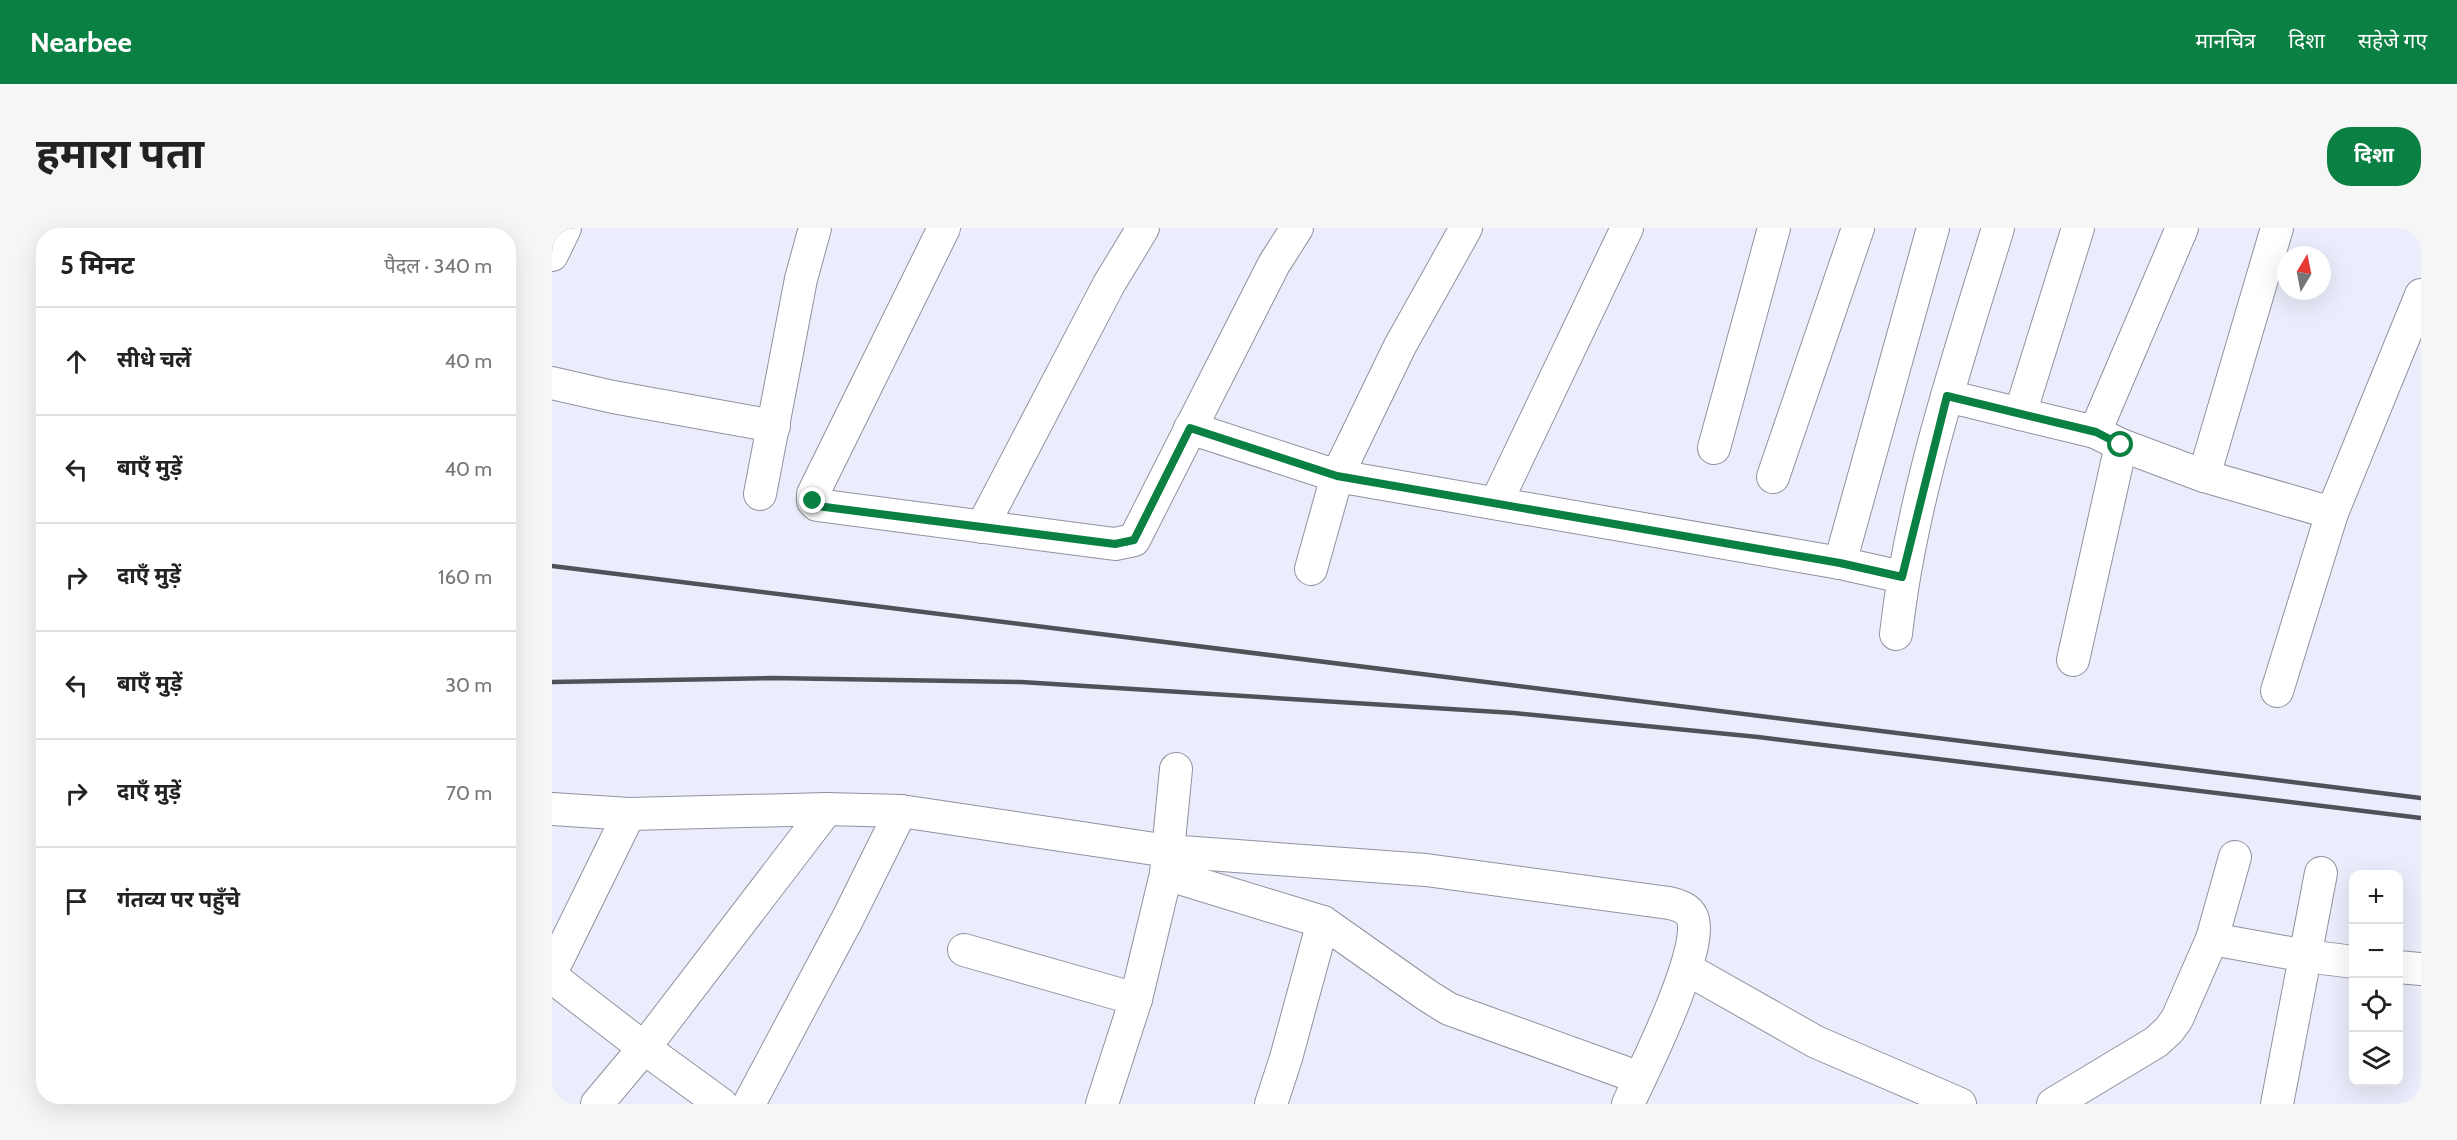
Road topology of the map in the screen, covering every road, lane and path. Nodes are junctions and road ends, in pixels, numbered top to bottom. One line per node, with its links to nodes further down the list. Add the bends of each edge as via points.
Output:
1 (565, 228): 15 (street)
2 (815, 228): 20 (street, via 801,279)
3 (944, 228): 30 (street, via 813,494 813,501 817,506)
4 (1143, 228): 30 (street, via 1109,284)
5 (1297, 228): 21 (street, via 1274,264)
6 (1466, 228): 24 (street, via 1400,346)
7 (1627, 228): 28 (street)
8 (1774, 228): 23 (street)
9 (1858, 228): 26 (street)
10 (1933, 228): 31 (street)
11 (1998, 228): 18 (street)
12 (2078, 228): 19 (street)
13 (2182, 228): 22 (street)
14 (2277, 228): 25 (street)
15 (552, 255)
16 (2421, 295): 29 (street)
17 (552, 383): 20 (street)
18 (1947, 396): 19 (street); 33 (street)
19 (2020, 414): 22 (street)
20 (774, 426): 27 (street)
21 (1190, 428): 24 (street); 30 (street, via 1134,540 1115,544)
22 (2108, 438): 25 (street); 35 (street)
23 (1714, 448)
24 (1337, 476): 28 (street); 32 (street)
25 (2204, 476): 29 (street)
26 (1773, 477)
27 (760, 494)
28 (1496, 503): 31 (street)
29 (2332, 513): 36 (street)
30 (982, 527)
31 (1840, 563): 33 (street)
32 (1311, 569)
33 (1902, 577): 34 (street)
34 (1896, 634)
35 (2073, 660)
36 (2277, 691)
37 (1176, 769): 43 (street)
38 (552, 809): 41 (street)
39 (827, 809): 40 (street); 41 (street); 56 (street)
40 (901, 811): 43 (street); 60 (street)
41 (629, 814): 53 (street)
42 (2235, 857): 46 (street)
43 (1167, 863): 45 (street); 51 (street, via 1426,870 1669,903 1686,909 1692,916 1695,929); 55 (street)
44 (2321, 873): 48 (street)
45 (1323, 922): 57 (street, via 1449,1009); 62 (street)
46 (2212, 939): 48 (street); 64 (street, via 2169,1030 2157,1042)
47 (964, 950): 55 (street)
48 (2306, 956): 49 (street); 65 (street)
49 (2349, 961)
50 (2403, 967): 52 (street)
51 (1687, 969): 57 (street); 63 (street, via 1816,1042)
52 (2421, 969)
53 (552, 971)
54 (552, 977): 56 (street)
55 (1136, 999): 61 (street)
56 (644, 1048): 58 (street); 59 (street)
57 (1634, 1091)
58 (701, 1098)
59 (597, 1104)
60 (748, 1104)
61 (1102, 1104)
62 (1272, 1104)
63 (1960, 1104)
64 (2053, 1104)
65 (2277, 1104)

